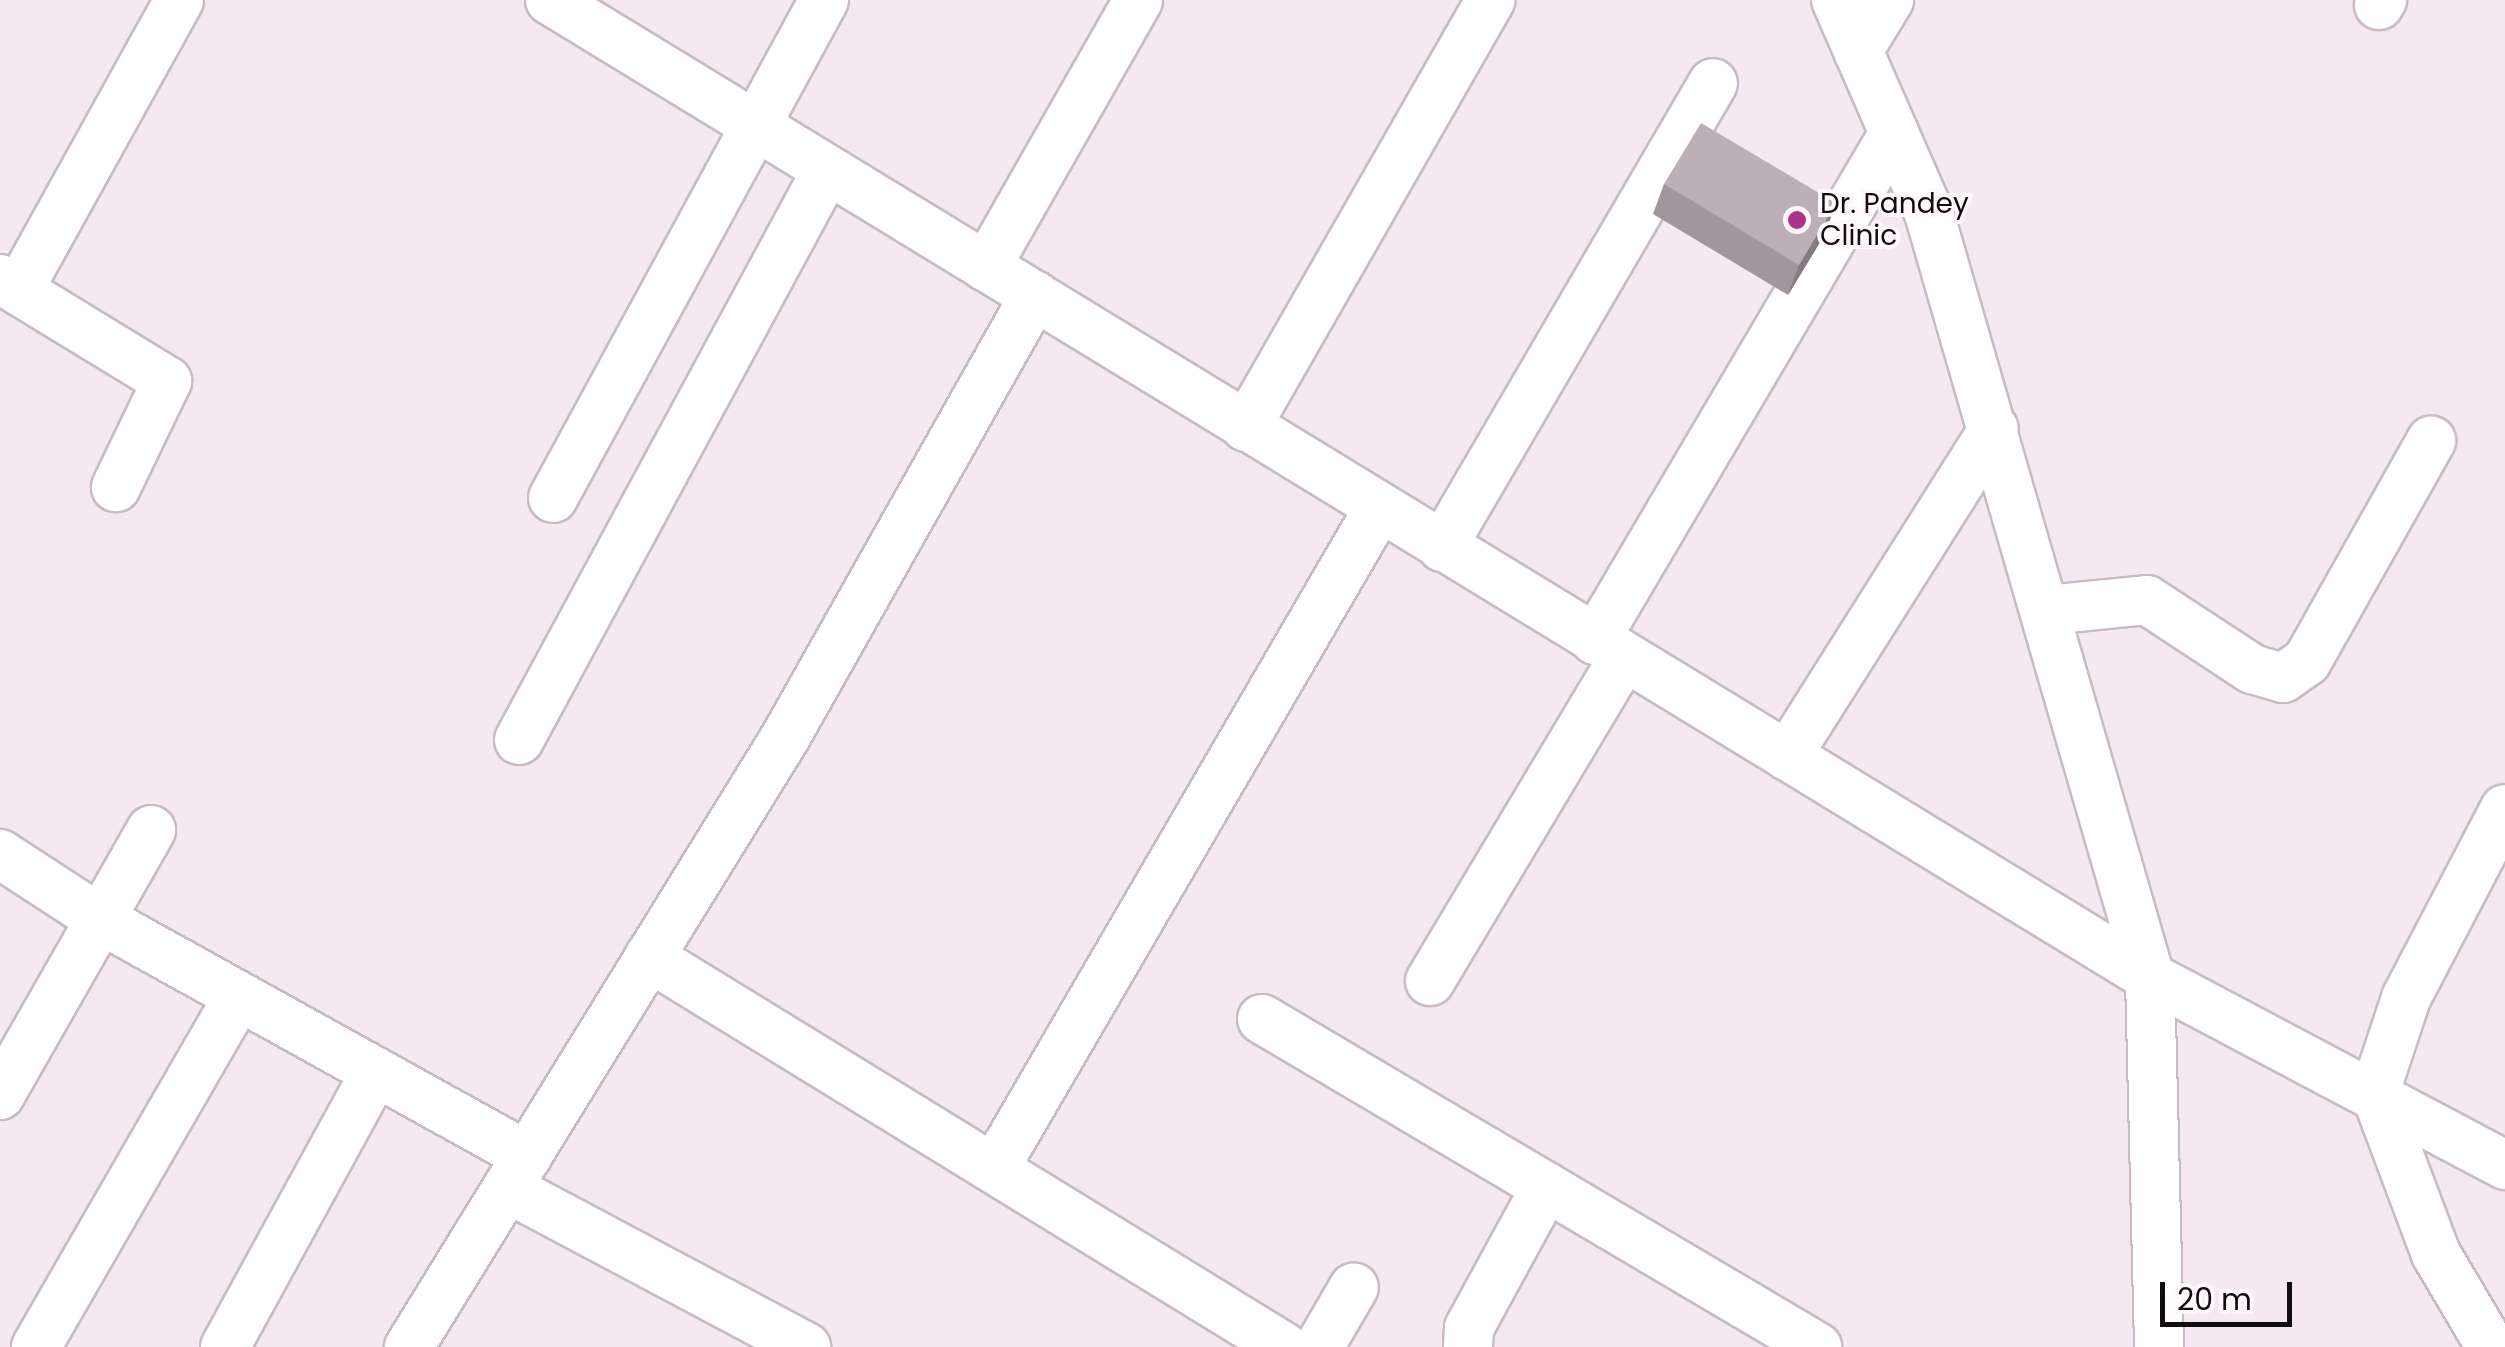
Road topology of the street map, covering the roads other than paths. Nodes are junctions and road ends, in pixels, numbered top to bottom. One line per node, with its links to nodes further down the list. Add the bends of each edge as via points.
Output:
1 (179, 0): 14 (street)
2 (550, 0): 10 (street)
3 (824, 0): 10 (street)
4 (1138, 0): 13 (street)
5 (1491, 0): 16 (street)
6 (1836, 0): 8 (street)
7 (1889, 0): 8 (street)
8 (1858, 50): 11 (street)
9 (1713, 84): 22 (street)
10 (752, 124): 12 (street); 20 (street)
11 (1894, 133): 17 (street); 24 (street)
12 (827, 170): 13 (street); 25 (street)
13 (986, 268): 15 (street)
14 (9, 284): 19 (street, via 167,381)
15 (1035, 295): 16 (street); 31 (street, via 786,736)
16 (1246, 427): 21 (street)
17 (1994, 430): 23 (street); 26 (street)
18 (2431, 441): 23 (street, via 2307,661 2283,678 2252,669 2146,600)
19 (116, 488)
20 (554, 498)
21 (1379, 508): 22 (street); 40 (street)
22 (1442, 547): 24 (street)
23 (2047, 610): 32 (street)
24 (1609, 648): 26 (street); 33 (street)
25 (519, 740)
26 (1787, 756): 32 (street)
27 (2505, 810): 37 (street, via 2406,998)
28 (151, 830): 30 (street)
29 (0, 854): 30 (street)
30 (98, 918): 34 (street); 38 (street)
31 (649, 957): 40 (street); 41 (street)
32 (2150, 977): 37 (street); 52 (street)
33 (1430, 981)
34 (238, 997): 36 (street); 44 (street)
35 (1262, 1019): 42 (street)
36 (374, 1075): 41 (street); 45 (street)
37 (2376, 1092): 39 (street); 53 (street, via 2436,1254)
38 (0, 1095)
39 (2505, 1165)
40 (994, 1168): 48 (street)
41 (516, 1172): 46 (street); 47 (street)
42 (1546, 1188): 50 (street, via 1469,1328); 51 (street)
43 (1354, 1287): 49 (street)
44 (36, 1347)
45 (225, 1347)
46 (409, 1347)
47 (806, 1347)
48 (1284, 1347)
49 (1319, 1347)
50 (1468, 1347)
51 (1817, 1347)
52 (2158, 1347)
53 (2491, 1347)

